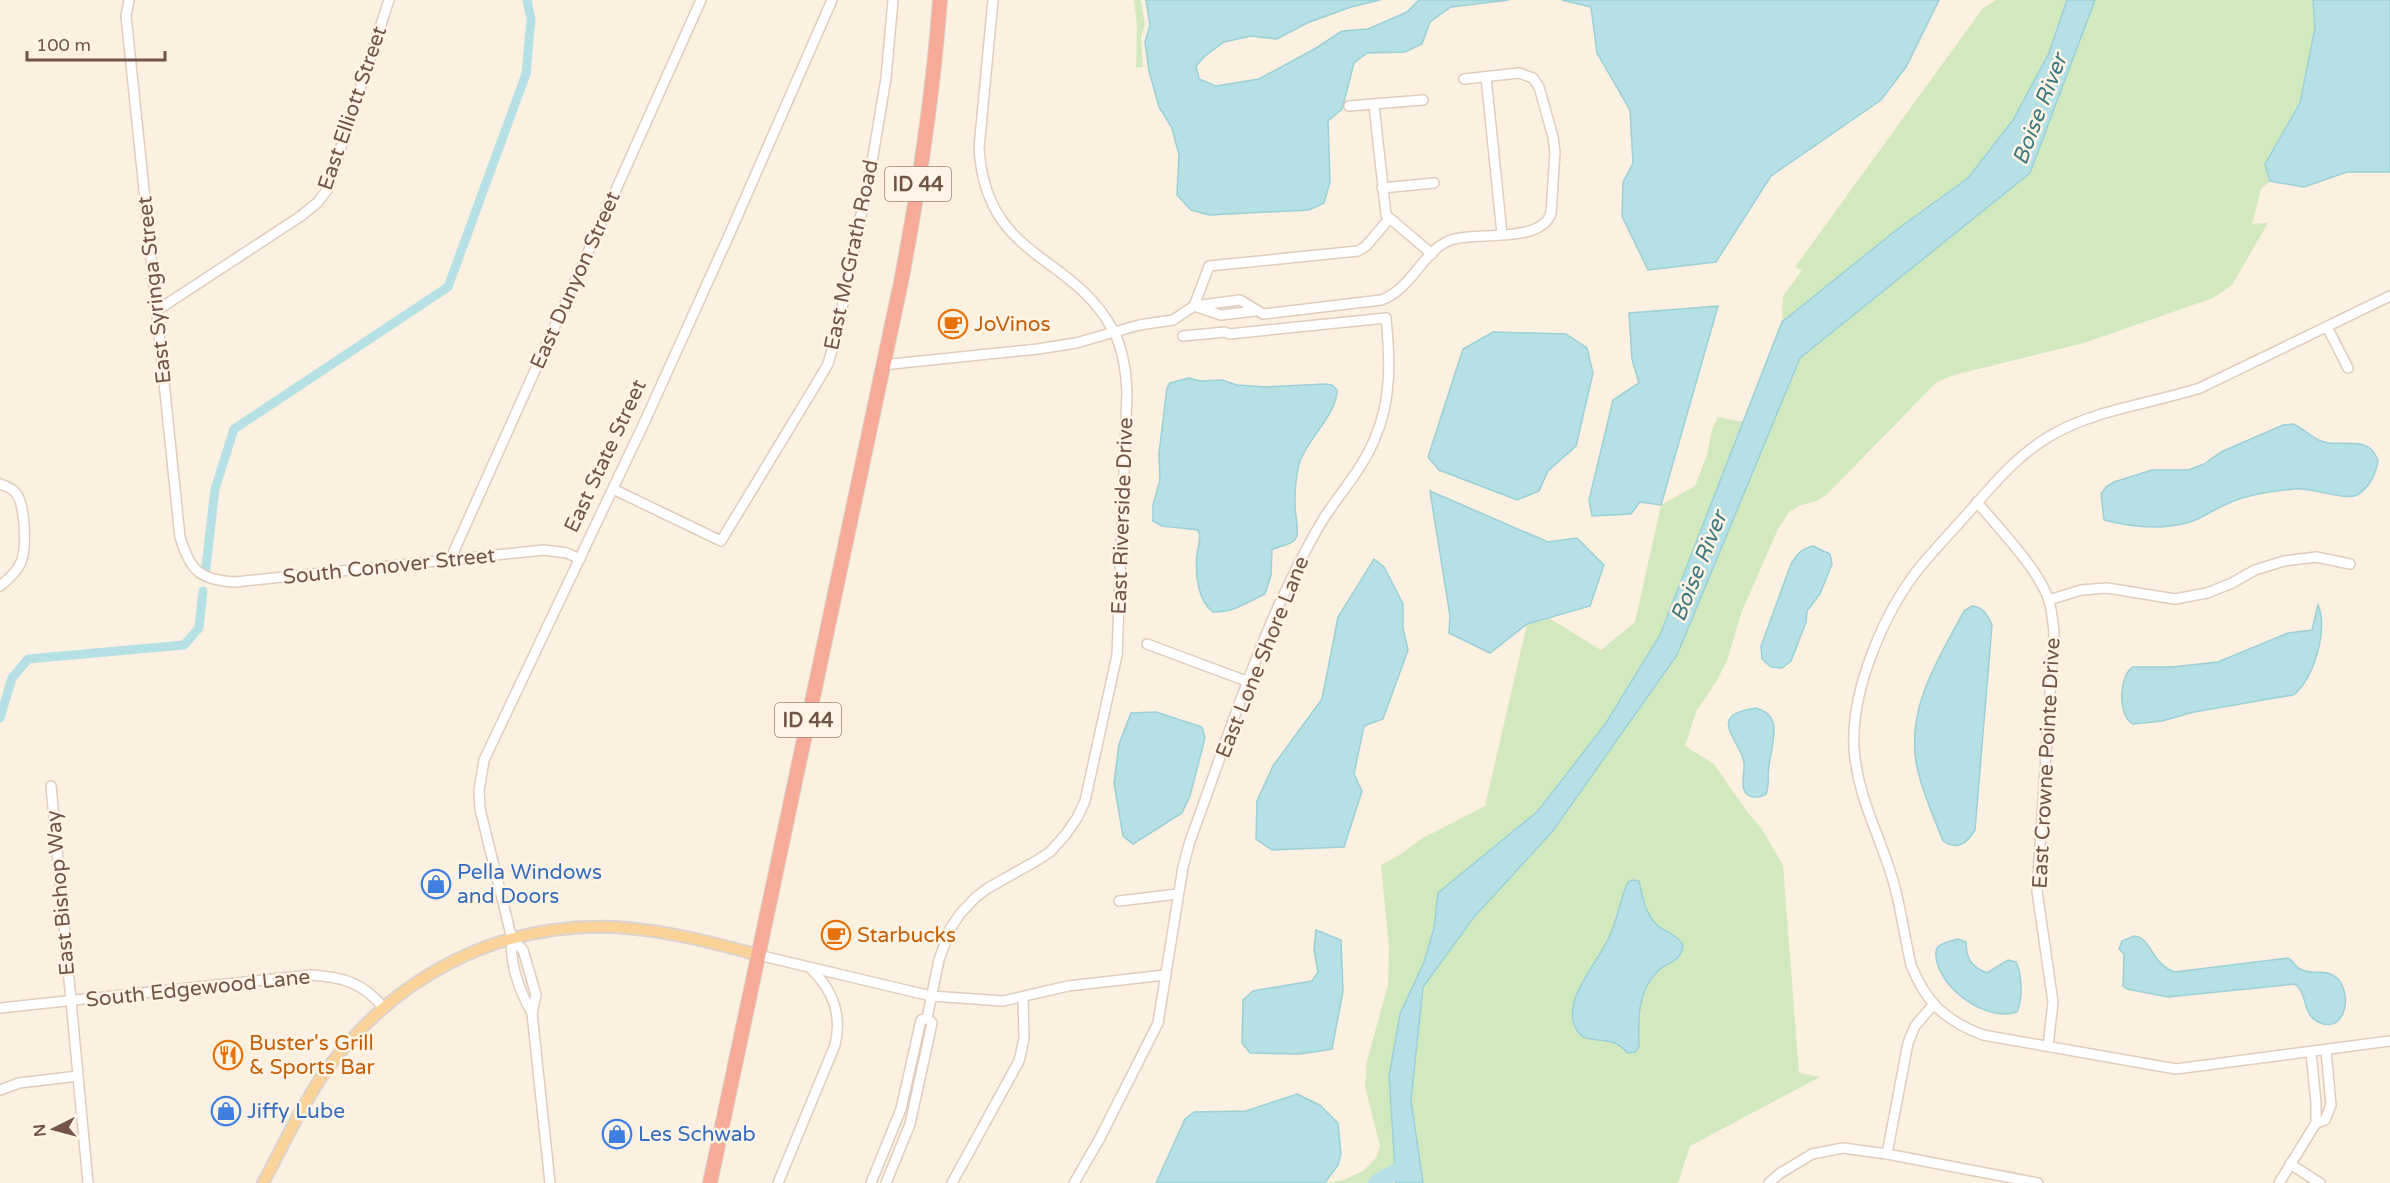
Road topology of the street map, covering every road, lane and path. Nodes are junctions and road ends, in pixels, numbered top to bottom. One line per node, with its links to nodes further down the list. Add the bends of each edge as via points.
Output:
1 (129, 0): 20 (street, East Syringa Street, via 126,16)
2 (389, 0): 20 (street, East Elliott Street, via 327,190 301,216)
3 (701, 0): 30 (street, East Dunyon Street)
4 (832, 0): 27 (street, East State Street)
5 (893, 0): 27 (street, East McGrath Road, via 873,156 828,364 721,541)
6 (940, 0): 24 (highway, ID 44, via 935,69 916,200)
7 (993, 0): 22 (street, East Riverside Drive, via 979,148 987,194 1005,226 1086,293)
8 (1486, 77): 9 (street); 16 (street); 16 (street, via 1519,73 1533,78 1554,137 1548,221 1536,230)
9 (1464, 79)
10 (1423, 100): 11 (street)
11 (1374, 105): 12 (street); 14 (street)
12 (1349, 106)
13 (1434, 183): 14 (street)
14 (1383, 188): 15 (street)
15 (1389, 219): 17 (street); 19 (street, via 1358,250 1209,266)
16 (1502, 234): 17 (street, via 1455,239)
17 (1432, 254): 19 (street, via 1405,286 1381,300 1263,314 1240,300)
18 (2390, 296): 21 (street)
19 (1194, 306): 22 (street, via 1173,320)
20 (156, 311): 32 (street, East Syringa Street, via 180,537 186,559)
21 (2327, 327): 25 (street); 28 (street, via 2200,388 2106,412 2052,435 2012,465)
22 (1114, 332): 24 (street, via 1038,349); 44 (street, East Riverside Drive, via 1123,358 1127,392 1117,655 1090,784 1077,818 1050,852 988,888 960,914 939,960)
23 (1183, 336): 36 (street, East Lone Shore Lane, via 1386,318 1389,383 1375,438 1299,562)
24 (882, 365): 41 (highway, ID 44)
25 (2348, 368)
26 (4, 485): 33 (street, via 16,493 20,503 24,552 16,572)
27 (613, 489): 29 (street, East State Street)
28 (1977, 502): 34 (street, East Crowne Pointe Drive, via 2032,570); 47 (street, via 1918,569 1901,597 1866,666 1855,717 1857,775 1864,802 1892,878 1911,965)
29 (580, 559): 30 (street, South Conover Street, via 544,550); 40 (street, East State Street, via 499,724 480,777 480,809)
30 (450, 560): 32 (street, South Conover Street, via 235,582)
31 (2350, 564): 34 (street, via 2316,557 2284,561 2207,593 2175,599 2107,588 2081,590)
32 (199, 574)
33 (0, 586)
34 (2049, 600): 52 (street, East Crowne Pointe Drive, via 2054,633 2037,891 2054,1002)
35 (1147, 644): 36 (street)
36 (1249, 682): 38 (street, East Lone Shore Lane, via 1190,841)
37 (51, 786): 46 (street, East Bishop Way)
38 (1178, 894): 39 (street); 43 (street, East Lone Shore Lane)
39 (1119, 901)
40 (512, 939): 41 (main road, via 561,929 615,927 669,934); 49 (main road, via 431,972); 62 (street, East State Street, via 510,952 523,998 532,1013)
41 (758, 955): 42 (street); 63 (highway, ID 44)
42 (810, 967): 44 (street); 64 (street, via 830,992 838,1011 838,1032)
43 (1165, 975): 45 (street, via 1068,986); 68 (street, East Lone Shore Lane, via 1158,1023)
44 (931, 996): 45 (street, via 1003,1000); 50 (street, East Riverside Drive)
45 (1023, 997): 67 (street, via 1024,1039 1019,1061)
46 (70, 1001): 48 (street, South Edgewood Lane); 49 (street, South Edgewood Lane, via 310,975 349,981); 55 (street, East Bishop Way)
47 (1933, 1005): 52 (street, via 1958,1025 1983,1035); 58 (street, via 1914,1026 1908,1043)
48 (0, 1008)
49 (384, 1008): 61 (main road, via 349,1042 316,1084)
50 (927, 1018): 65 (street, East Riverside Drive, via 921,1020 901,1109); 66 (street, East Riverside Drive, via 932,1023 913,1114)
51 (2390, 1041): 53 (street)
52 (2048, 1047): 54 (street, via 2176,1069)
53 (2326, 1050): 54 (street); 57 (street, via 2331,1105 2325,1120)
54 (2311, 1052): 57 (street)
55 (78, 1076): 56 (street, via 19,1083); 60 (street, East Bishop Way)
56 (0, 1090)
57 (2316, 1123): 59 (street)
58 (1887, 1154): 69 (street, via 1843,1148 1812,1154); 70 (street)
59 (2290, 1164): 71 (street); 72 (street)
60 (88, 1183)
61 (263, 1183)
62 (550, 1183)
63 (710, 1183)
64 (778, 1183)
65 (871, 1183)
66 (886, 1183)
67 (952, 1183)
68 (1074, 1183)
69 (1769, 1183)
70 (2038, 1183)
71 (2279, 1183)
72 (2320, 1183)

